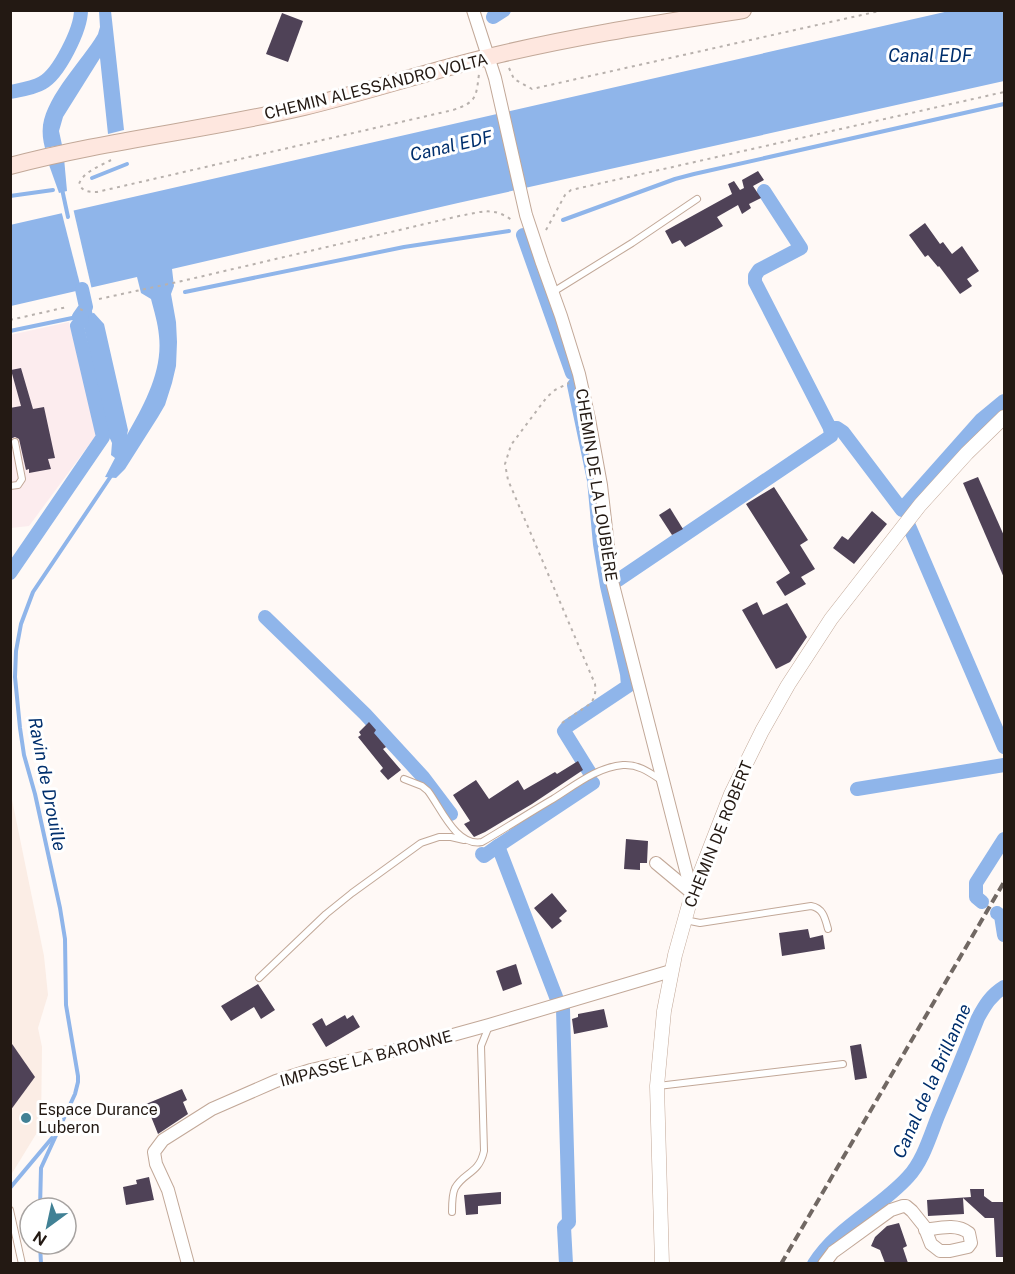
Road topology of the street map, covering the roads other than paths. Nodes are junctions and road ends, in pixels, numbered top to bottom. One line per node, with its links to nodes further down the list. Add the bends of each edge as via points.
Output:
1 (472, 10): 3 (street, CHEMIN DE LA LOUBIÈRE)
2 (742, 10): 3 (main road, CHEMIN ALESSANDRO VOLTA, via 562,40)
3 (490, 57): 4 (main road, CHEMIN ALESSANDRO VOLTA, via 225,124); 6 (street, CHEMIN DE LA LOUBIÈRE, via 526,215)
4 (10, 166)
5 (697, 199): 6 (lane)
6 (552, 292): 11 (street, CHEMIN DE LA LOUBIÈRE, via 580,378 597,465 612,581)
7 (1005, 417): 14 (street, CHEMIN DE ROBERT, via 920,505 819,636 751,752)
8 (15, 442): 9 (lane, via 22,480)
9 (10, 486)
10 (404, 778): 12 (lane, via 428,790 455,831)
11 (664, 782): 12 (lane, via 641,768 611,768 589,777 482,842); 14 (street, CHEMIN DE LA LOUBIÈRE)
12 (470, 842): 18 (lane, via 440,837 421,843 352,892)
13 (656, 863): 14 (street)
14 (692, 894): 15 (street, CHEMIN DE ROBERT)
15 (684, 920): 16 (lane, via 700,923 811,906 819,908); 17 (street, CHEMIN DE ROBERT)
16 (828, 929)
17 (671, 971): 19 (street, IMPASSE LA BARONNE); 21 (street, CHEMIN DE ROBERT)
18 (259, 978)
19 (489, 1025): 23 (lane, via 481,1046 484,1151 478,1167 455,1189); 26 (street, IMPASSE LA BARONNE, via 276,1081 212,1109 163,1140 154,1152 156,1164 168,1190)
20 (843, 1064): 21 (lane)
21 (657, 1086): 27 (street, CHEMIN DE ROBERT)
22 (10, 1210): 25 (lane)
23 (452, 1212)
24 (925, 1230): 24 (street, via 937,1250 950,1251 971,1243 962,1228); 28 (street, via 912,1210 899,1207 840,1247)
25 (22, 1263)
26 (188, 1263)
27 (662, 1263)
28 (824, 1263)

